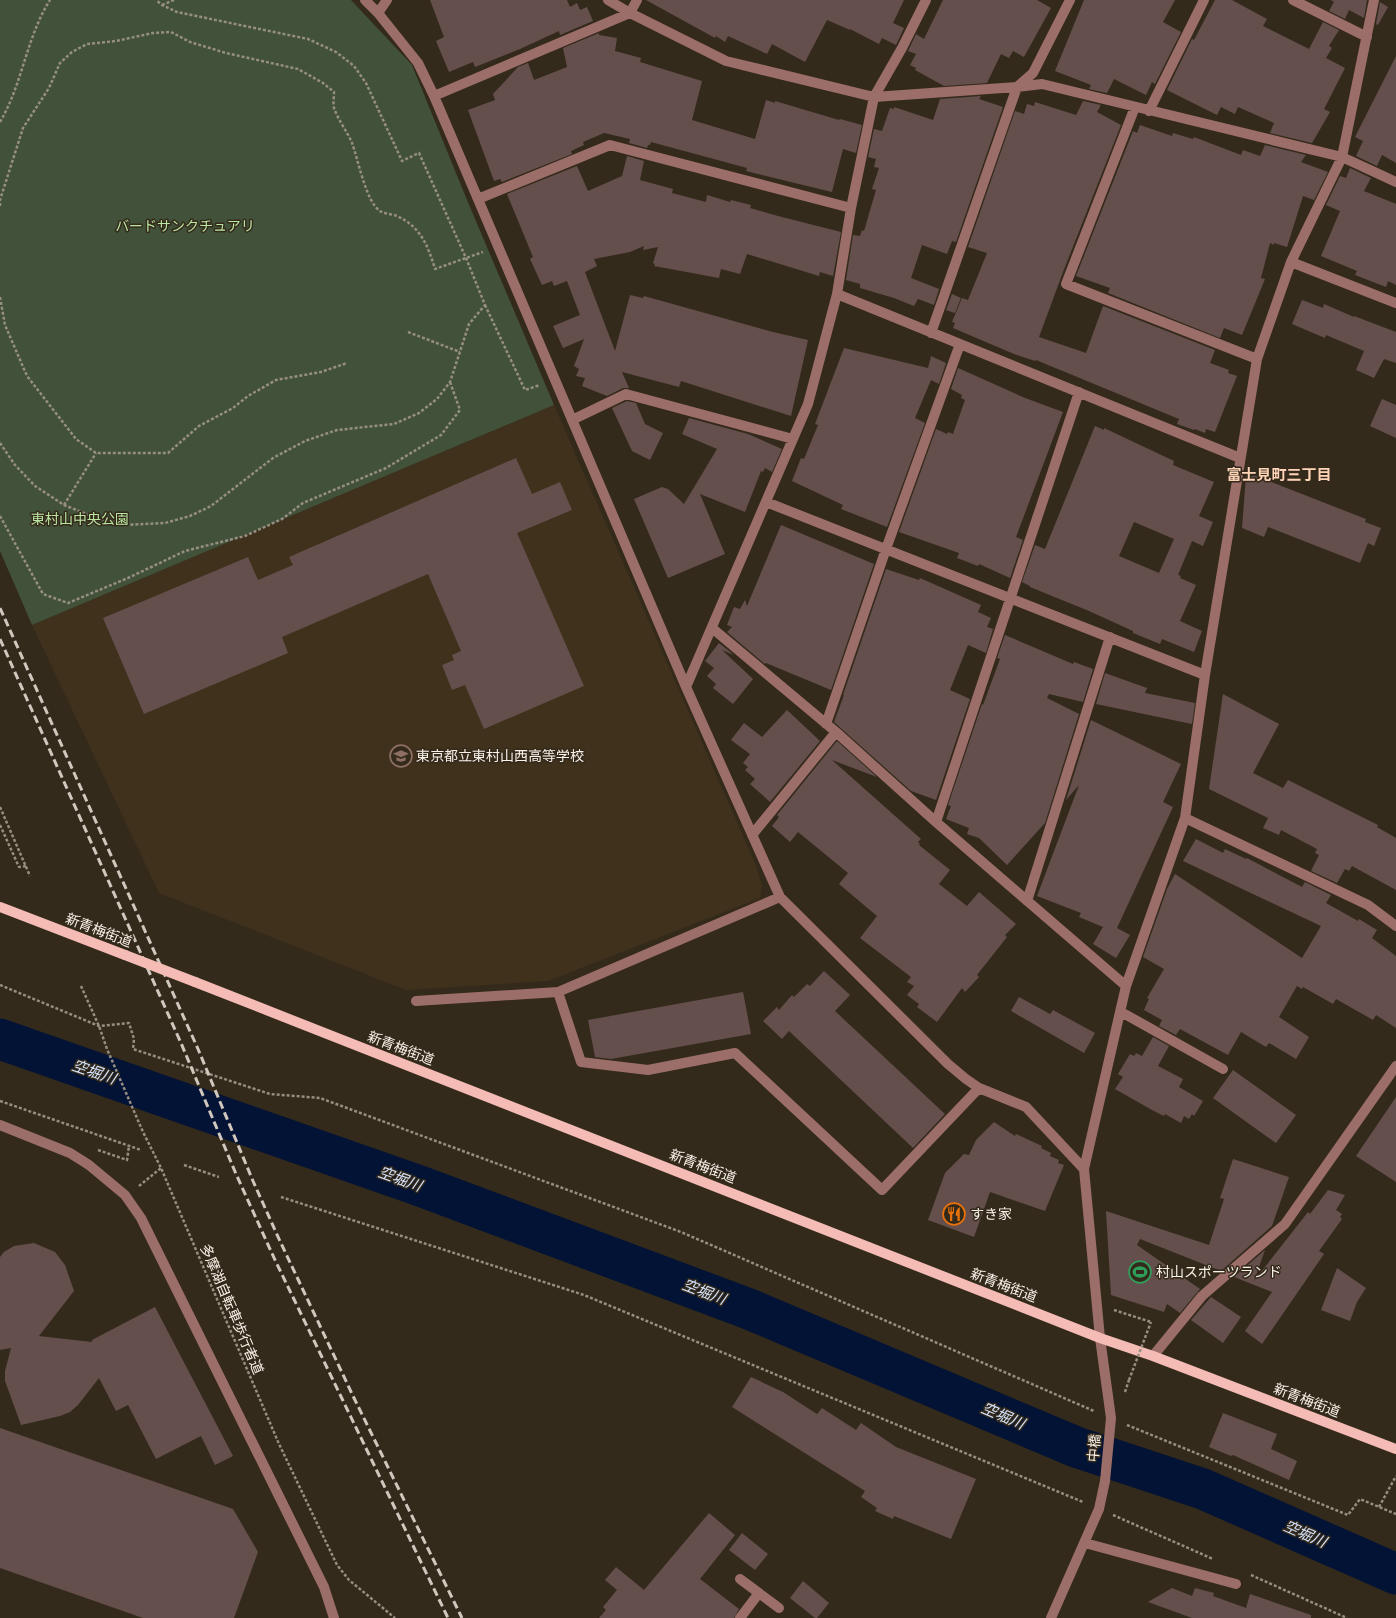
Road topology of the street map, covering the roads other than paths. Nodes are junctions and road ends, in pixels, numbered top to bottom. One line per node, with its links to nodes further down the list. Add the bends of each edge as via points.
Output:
1 (365, 0): 10 (street)
2 (387, 0): 10 (street)
3 (608, 0): 11 (street)
4 (637, 0): 11 (street)
5 (926, 0): 15 (street)
6 (1070, 0): 13 (street, via 1033,73)
7 (1204, 0): 17 (street)
8 (1294, 0): 12 (street)
9 (1374, 0): 12 (street, 中橋)
10 (378, 13): 14 (street, via 418,63)
11 (630, 13): 14 (street); 15 (street, via 726,60)
12 (1367, 37): 18 (street, 中橋)
13 (1017, 87): 15 (street); 16 (street, via 1042,84); 25 (street)
14 (434, 96): 20 (street)
15 (874, 97): 21 (street)
16 (1135, 107): 17 (street); 27 (street, via 1066,284)
17 (1149, 111): 18 (street)
18 (1342, 157): 19 (street); 22 (street, 中橋)
19 (1396, 182)
20 (478, 199): 21 (street, via 610,145); 29 (street)
21 (851, 208): 23 (street)
22 (1291, 262): 24 (street); 27 (street, 中橋)
23 (837, 294): 25 (street); 30 (street, via 808,404)
24 (1396, 303)
25 (931, 332): 26 (street)
26 (960, 344): 28 (street); 33 (street)
27 (1257, 359): 31 (street, 中橋)
28 (1078, 392): 31 (street); 34 (street)
29 (572, 420): 30 (street, via 626,394); 38 (street)
30 (793, 439): 32 (street)
31 (1240, 458): 37 (street, 中橋)
32 (766, 502): 33 (street); 35 (street)
33 (886, 549): 34 (street); 39 (street)
34 (1010, 598): 36 (street); 42 (street)
35 (712, 628): 38 (street); 39 (street)
36 (1110, 637): 37 (street); 45 (street)
37 (1205, 675): 41 (street, 中橋)
38 (686, 687): 43 (street)
39 (826, 724): 40 (street)
40 (836, 732): 42 (street); 43 (street)
41 (1184, 818): 47 (street, via 1368,905); 48 (street, 中橋)
42 (936, 822): 45 (street)
43 (752, 835): 44 (street)
44 (780, 897): 49 (street); 54 (street, via 948,1064)
45 (1027, 901): 48 (street)
46 (0, 907): 57 (main road, 新青梅街道, bridge)
47 (1396, 926)
48 (1126, 986): 51 (street, 中橋)
49 (558, 992): 50 (street); 54 (street, via 581,1062 648,1070 735,1053 882,1190)
50 (416, 1001)
51 (1121, 1012): 53 (street); 56 (street, 中橋)
52 (1396, 1066): 58 (street, via 1285,1224 1202,1296)
53 (1223, 1069)
54 (979, 1088): 56 (street, via 1026,1107)
55 (0, 1125): 65 (street, via 70,1153 125,1195 141,1218 324,1587)
56 (1084, 1169): 57 (street, 中橋)
57 (1100, 1338): 58 (main road, 新青梅街道); 60 (street, 中橋, via 1111,1418 1105,1481 1099,1509)
58 (1153, 1356): 59 (main road, 新青梅街道)
59 (1396, 1449)
60 (1085, 1543): 62 (street); 67 (street, 中橋)
61 (740, 1579): 63 (street)
62 (1236, 1584)
63 (759, 1593): 64 (street); 66 (street)
64 (779, 1608)
65 (334, 1618)
66 (740, 1618)
67 (1051, 1618)

